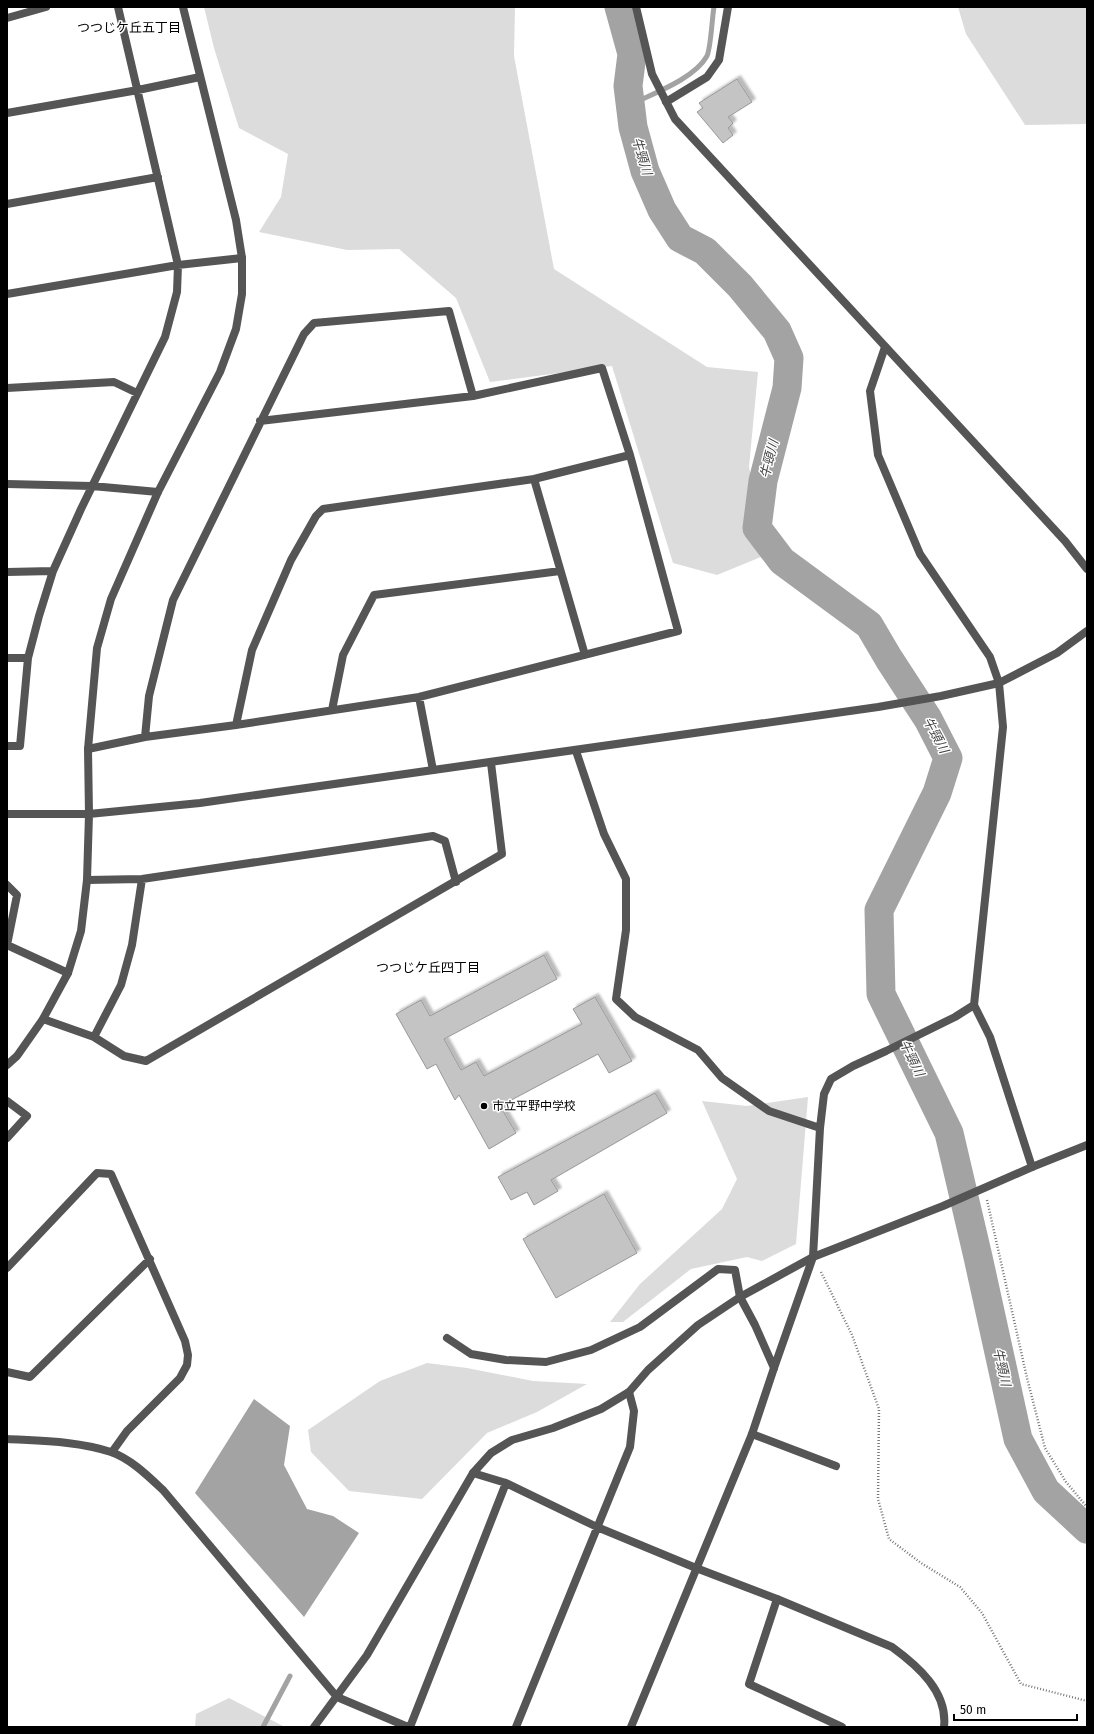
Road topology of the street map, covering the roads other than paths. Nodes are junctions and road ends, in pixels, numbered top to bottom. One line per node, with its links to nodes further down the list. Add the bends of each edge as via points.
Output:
1 (46, 7): 6 (street)
2 (118, 7): 8 (street)
3 (183, 7): 7 (street)
4 (636, 7): 9 (street, via 652,74)
5 (728, 7): 9 (street, via 719,60 707,77)
6 (7, 18)
7 (200, 77): 8 (street); 13 (street, via 236,220)
8 (138, 90): 10 (street); 11 (street)
9 (666, 102): 16 (street, via 675,119)
10 (7, 113)
11 (158, 177): 12 (street); 14 (street)
12 (7, 204)
13 (242, 258): 14 (street); 25 (street, via 242,294 236,329 220,372)
14 (178, 265): 15 (street); 18 (street, via 177,292 165,337)
15 (7, 294)
16 (885, 346): 26 (street, via 1065,541); 34 (street, via 870,391 878,455 920,554 990,657)
17 (7, 388): 18 (street, via 114,382)
18 (137, 393): 24 (street)
19 (473, 396): 20 (street); 20 (street, via 450,311 314,323 304,334); 21 (street, via 602,368)
20 (260, 421): 38 (street, via 173,600 149,696)
21 (630, 455): 22 (street); 31 (street, via 678,631)
22 (534, 479): 28 (street); 37 (street, via 323,509 316,516 292,560 252,650)
23 (7, 484): 24 (street)
24 (92, 486): 25 (street); 27 (street)
25 (158, 492): 40 (street, via 111,599 97,648)
26 (1087, 569)
27 (53, 571): 29 (street); 33 (street)
28 (560, 571): 31 (street); 36 (street, via 374,595 343,656)
29 (7, 572)
30 (1087, 631): 34 (street, via 1057,653)
31 (585, 655): 35 (street)
32 (7, 658): 33 (street)
33 (28, 658): 39 (street, via 20,746)
34 (999, 684): 41 (street, via 878,707); 52 (street, via 1003,727)
35 (419, 697): 36 (street); 43 (street)
36 (332, 710): 37 (street)
37 (236, 725): 38 (street)
38 (145, 737): 40 (street)
39 (7, 746)
40 (88, 749): 45 (street)
41 (576, 751): 42 (street); 57 (street, via 604,834 626,879 626,930 616,999 635,1017 698,1050 722,1078 769,1111)
42 (491, 763): 43 (street); 48 (street, via 502,854)
43 (433, 770): 45 (street, via 200,803)
44 (7, 814): 45 (street)
45 (89, 814): 47 (street)
46 (142, 879): 47 (street); 48 (street, via 433,836 445,841); 54 (street, via 132,945 121,985)
47 (87, 880): 51 (street, via 81,931)
48 (456, 882): 54 (street, via 146,1061 124,1056)
49 (7, 885): 50 (street, via 17,896)
50 (7, 945): 51 (street)
51 (68, 973): 53 (street)
52 (974, 1005): 57 (street, via 831,1079 824,1094); 60 (street, via 990,1037)
53 (43, 1019): 54 (street); 55 (street, via 17,1056)
54 (94, 1037)
55 (7, 1065)
56 (7, 1101): 58 (street, via 27,1116)
57 (820, 1128): 61 (street)
58 (7, 1138)
59 (1087, 1145): 60 (street)
60 (1032, 1167): 61 (street, via 943,1206)
61 (813, 1257): 64 (street); 66 (street)
62 (150, 1259): 63 (street, via 111,1174 97,1173); 67 (street, via 30,1377); 71 (street, via 185,1341 187,1365 180,1378 127,1431)
63 (7, 1268)
64 (740, 1297): 65 (street, via 735,1270 718,1270 640,1327 591,1350 546,1362 506,1360 471,1354); 66 (street); 68 (street, via 698,1325 648,1370)
65 (447, 1338)
66 (774, 1368): 69 (street)
67 (7, 1372)
68 (629, 1392): 73 (street, via 594,1412 512,1440 491,1453); 75 (street, via 634,1411 630,1447)
69 (752, 1434): 72 (street); 76 (street)
70 (7, 1439): 71 (street, via 67,1442)
71 (112, 1452): 78 (street, via 141,1470 163,1490)
72 (836, 1466)
73 (473, 1473): 74 (street); 78 (street, via 367,1655)
74 (506, 1483): 75 (street); 80 (street)
75 (597, 1526): 76 (street); 81 (street)
76 (696, 1568): 77 (street); 82 (street)
77 (777, 1599): 83 (street, via 749,1684); 84 (street, via 892,1647 908,1658 938,1693 945,1718)
78 (337, 1698): 79 (street); 80 (street)
79 (314, 1727)
80 (409, 1727)
81 (516, 1727)
82 (631, 1727)
83 (842, 1727)
84 (944, 1727)

